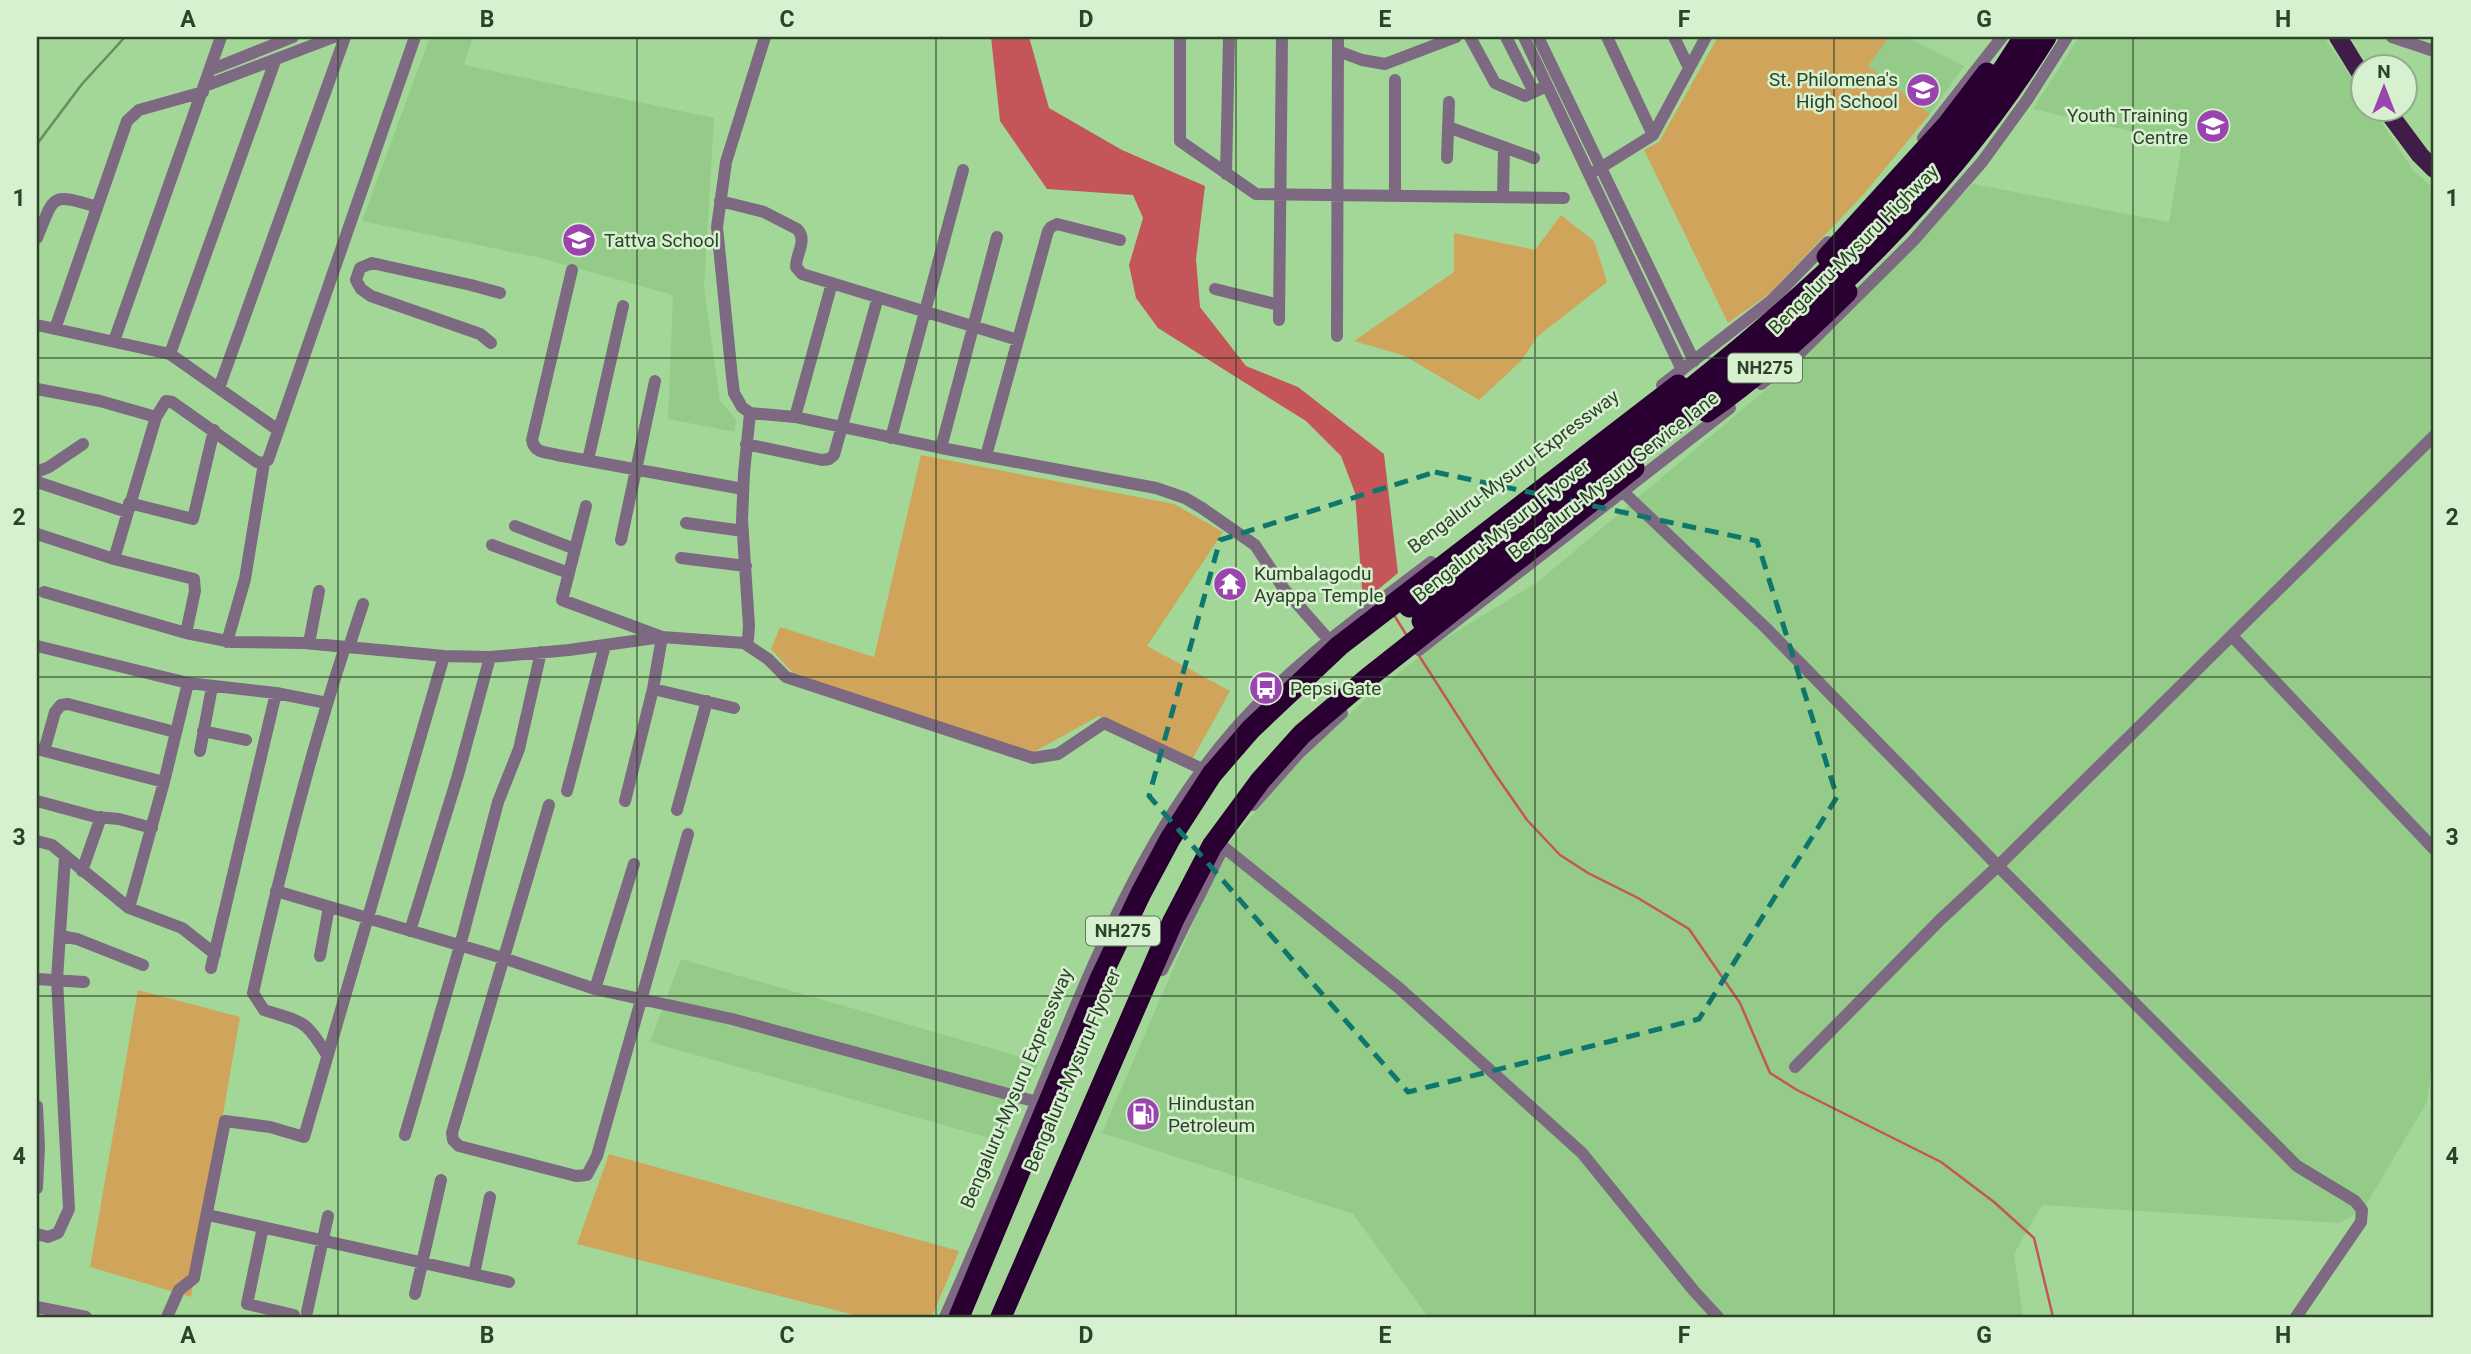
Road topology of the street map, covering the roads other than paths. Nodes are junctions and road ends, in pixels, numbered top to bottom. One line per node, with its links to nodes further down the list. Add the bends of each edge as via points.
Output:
1 (221, 37): 32 (street)
2 (293, 37): 32 (street)
3 (334, 37): 30 (street)
4 (345, 37): 81 (street)
5 (415, 37): 88 (street)
6 (765, 37): 54 (street, via 722,178)
7 (1180, 37): 48 (street, via 1180,141)
8 (1229, 37): 48 (street)
9 (1282, 37): 49 (street)
10 (1457, 37): 26 (street)
11 (1470, 37): 36 (street, via 1495,83 1525,96)
12 (1506, 37): 36 (street)
13 (1524, 37): 34 (street)
14 (1538, 37): 44 (street)
15 (1607, 37): 40 (street)
16 (1674, 37): 31 (street)
17 (1706, 37): 31 (street)
18 (2002, 37): 55 (street, Bengaluru-Mysuru Expressway / NH275)
19 (2012, 37): 55 (highway, Bengaluru-Mysuru Expressway / NH275, via 1948,124)
20 (2024, 37): 119 (highway, Bengaluru-Mysuru Expressway / NH275, bridge, via 1981,100 1903,194 1739,351)
21 (2046, 37): 202 (highway, Bengaluru-Mysuru Flyover / NH275, bridge, via 1964,153 1831,294 1751,365 1332,692 1248,780 1197,851 1156,929)
22 (2056, 37): 58 (highway, Bengaluru-Mysuru Highway / NH275, via 2016,100)
23 (2067, 37): 58 (street, NH275, via 1982,162)
24 (2337, 37): 29 (main road)
25 (2392, 37): 28 (street)
26 (1437, 40): 27 (street, via 1385,64 1362,60)
27 (1338, 44): 50 (street)
28 (2434, 51)
29 (2348, 54)
30 (275, 61): 35 (street); 77 (street)
31 (1689, 68): 40 (street)
32 (210, 70): 35 (street)
33 (1395, 80): 51 (street)
34 (1548, 86): 36 (street); 47 (street)
35 (204, 89): 56 (street, via 132,115); 75 (street)
36 (1534, 92)
37 (1449, 102): 39 (street)
38 (2395, 122): 45 (main road)
39 (1448, 127): 41 (street); 42 (street)
40 (1653, 135): 44 (street)
41 (1504, 147): 43 (street); 52 (street)
42 (1447, 158)
43 (1534, 158)
44 (1602, 168): 47 (street); 78 (street)
45 (2434, 169)
46 (963, 170): 68 (street)
47 (1589, 173): 79 (street)
48 (1226, 174): 49 (street, via 1256,194)
49 (1281, 195): 50 (street); 66 (street)
50 (1337, 195): 51 (street); 73 (street)
51 (1395, 196): 52 (street)
52 (1503, 197): 53 (street)
53 (1564, 198)
54 (720, 201): 62 (street, via 764,212 797,229 802,242 797,271); 83 (street, via 718,239 734,393)
55 (1871, 204): 58 (street); 78 (street, Bengaluru-Mysuru Expressway / NH275, via 1772,300); 94 (highway, Bengaluru-Mysuru Expressway / NH275, via 1795,290 1691,376)
56 (97, 207): 59 (street, via 58,199 51,204); 72 (street)
57 (997, 237): 71 (street)
58 (1908, 237): 101 (highway, Bengaluru-Mysuru Highway / NH275, via 1798,340)
59 (37, 238)
60 (1120, 240): 74 (street, via 1051,227)
61 (572, 270): 96 (street, via 532,440 536,450)
62 (832, 283): 65 (street); 85 (street)
63 (1215, 289): 66 (street)
64 (500, 293): 76 (street, via 372,264 360,268 356,280 371,296 480,334)
65 (878, 297): 68 (street); 86 (street)
66 (1279, 305): 69 (street)
67 (623, 306): 96 (street)
68 (925, 312): 71 (street); 90 (street)
69 (1279, 320)
70 (37, 324): 72 (street)
71 (973, 326): 74 (street); 93 (street)
72 (55, 329): 75 (street)
73 (1337, 336)
74 (1018, 340): 95 (street)
75 (114, 341): 77 (street)
76 (491, 343)
77 (170, 354): 81 (street)
78 (1694, 361): 79 (street, Bengaluru-Mysuru Expressway / NH275)
79 (1682, 370): 94 (street, Bengaluru-Mysuru Expressway / NH275)
80 (655, 381): 98 (street)
81 (219, 388): 88 (street)
82 (37, 389): 84 (street)
83 (750, 413): 85 (street); 92 (street)
84 (156, 417): 87 (street, via 170,401); 104 (street)
85 (795, 417): 86 (street)
86 (841, 427): 90 (street); 92 (street, via 829,459)
87 (214, 430): 97 (street); 104 (street, via 192,519)
88 (278, 430): 97 (street)
89 (2434, 436): 121 (street)
90 (891, 438): 93 (street)
91 (83, 444): 99 (street)
92 (746, 444): 102 (street)
93 (941, 448): 95 (street)
94 (1587, 449): 101 (street); 119 (highway, Bengaluru-Mysuru Expressway / NH275)
95 (985, 456): 123 (street, via 1156,488 1185,498 1255,545 1284,589)
96 (588, 460): 98 (street)
97 (264, 463): 124 (street, via 245,579)
98 (636, 470): 102 (street); 109 (street)
99 (37, 472)
100 (37, 482): 104 (street)
101 (1618, 487): 156 (highway, Bengaluru-Mysuru Highway / NH275, via 1302,734 1260,781); 160 (street, via 1767,629)
102 (743, 489): 107 (street)
103 (586, 506): 111 (street)
104 (128, 508): 113 (street)
105 (686, 523): 107 (street)
106 (515, 526): 111 (street)
107 (743, 531): 114 (street)
108 (37, 534): 113 (street)
109 (621, 540)
110 (492, 545): 115 (street)
111 (575, 549): 115 (street)
112 (681, 558): 114 (street)
113 (114, 559): 120 (street, via 194,579)
114 (746, 566): 126 (street, via 749,626)
115 (569, 573): 122 (street, via 562,600)
116 (319, 591): 125 (street)
117 (44, 592): 120 (street)
118 (363, 604): 129 (street)
119 (1391, 604): 123 (street, Bengaluru-Mysuru Expressway / NH275); 200 (highway, Bengaluru-Mysuru Expressway / NH275, via 1251,729 1212,774 1170,839 1100,979); 201 (highway, Bengaluru-Mysuru Flyover / NH275, via 1275,721 1215,792 1181,842 1139,921)
120 (186, 633): 124 (street)
121 (2232, 636): 157 (street); 160 (street)
122 (662, 637): 126 (street); 127 (street); 135 (street)
123 (1329, 640): 145 (street, Bengaluru-Mysuru Expressway / NH275, via 1234,729)
124 (228, 642): 125 (street)
125 (309, 643): 129 (street)
126 (744, 643): 145 (street, via 786,677 1033,758 1058,754 1104,723)
127 (605, 645): 130 (street); 147 (street)
128 (37, 646): 133 (street)
129 (347, 647): 131 (street); 138 (street)
130 (541, 652): 132 (street); 168 (street, via 519,749 498,802)
131 (444, 656): 132 (street); 165 (street)
132 (490, 657): 166 (street)
133 (188, 683): 134 (street); 141 (street)
134 (212, 687): 136 (street); 140 (street)
135 (653, 689): 137 (street); 149 (street)
136 (276, 693): 138 (street); 169 (street)
137 (707, 701): 139 (street); 151 (street)
138 (327, 703): 162 (street)
139 (734, 708)
140 (204, 731): 142 (street); 144 (street)
141 (175, 733): 143 (street, via 68,704 55,712); 146 (street)
142 (246, 740)
143 (40, 750): 146 (street)
144 (200, 751)
145 (1202, 769): 181 (street, Bengaluru-Mysuru Expressway / NH275, via 1170,814 1098,950)
146 (164, 782): 153 (street)
147 (567, 791)
148 (37, 801): 152 (street)
149 (625, 801)
150 (549, 805): 171 (street)
151 (677, 810)
152 (101, 817): 153 (street); 161 (street)
153 (152, 828): 164 (street)
154 (688, 834): 178 (street)
155 (37, 841): 158 (street, via 52,845)
156 (1219, 844): 203 (highway, Bengaluru-Mysuru Highway / NH275, via 1173,921); 204 (street, NH275); 205 (street, via 1399,989 1582,1153)
157 (2434, 849)
158 (65, 858): 161 (street); 167 (street)
159 (634, 864): 177 (street)
160 (1998, 866): 180 (street); 206 (street, via 2297,1166 2355,1201 2362,1210 2361,1222)
161 (82, 871): 164 (street)
162 (276, 891): 163 (street); 179 (street, via 253,993 264,1010 312,1030)
163 (329, 907): 165 (street); 170 (street)
164 (129, 908): 169 (street, via 182,928)
165 (367, 917): 166 (street); 179 (street)
166 (410, 930): 168 (street)
167 (60, 936): 172 (street); 175 (street)
168 (460, 946): 171 (street); 183 (street)
169 (215, 954): 173 (street)
170 (320, 956)
171 (503, 958): 177 (street); 178 (street, via 452,1133 459,1146 587,1175 597,1156)
172 (143, 965)
173 (211, 968)
174 (37, 979): 175 (street)
175 (57, 979): 176 (street); 190 (street, via 69,1209 58,1233 48,1237)
176 (84, 982)
177 (595, 989): 178 (street)
178 (642, 1000): 181 (street, via 732,1019)
179 (327, 1055): 187 (street, via 304,1138 225,1121)
180 (1795, 1067)
181 (1037, 1102): 199 (street, Bengaluru-Mysuru Expressway / NH275)
182 (37, 1106): 185 (street)
183 (405, 1135)
184 (441, 1180): 192 (street)
185 (37, 1188)
186 (490, 1197): 193 (street)
187 (208, 1215): 189 (street); 198 (street, via 194,1278 179,1290)
188 (328, 1216): 191 (street)
189 (263, 1227): 191 (street); 191 (street, via 247,1304 300,1313)
190 (37, 1234)
191 (323, 1240): 192 (street)
192 (423, 1263): 193 (street); 195 (street)
193 (474, 1274): 194 (street)
194 (509, 1282)
195 (415, 1294)
196 (37, 1307): 197 (street)
197 (86, 1317)
198 (167, 1317)
199 (945, 1317)
200 (959, 1317)
201 (972, 1317)
202 (992, 1317)
203 (1001, 1317)
204 (1011, 1317)
205 (1718, 1317)
206 (2296, 1317)

